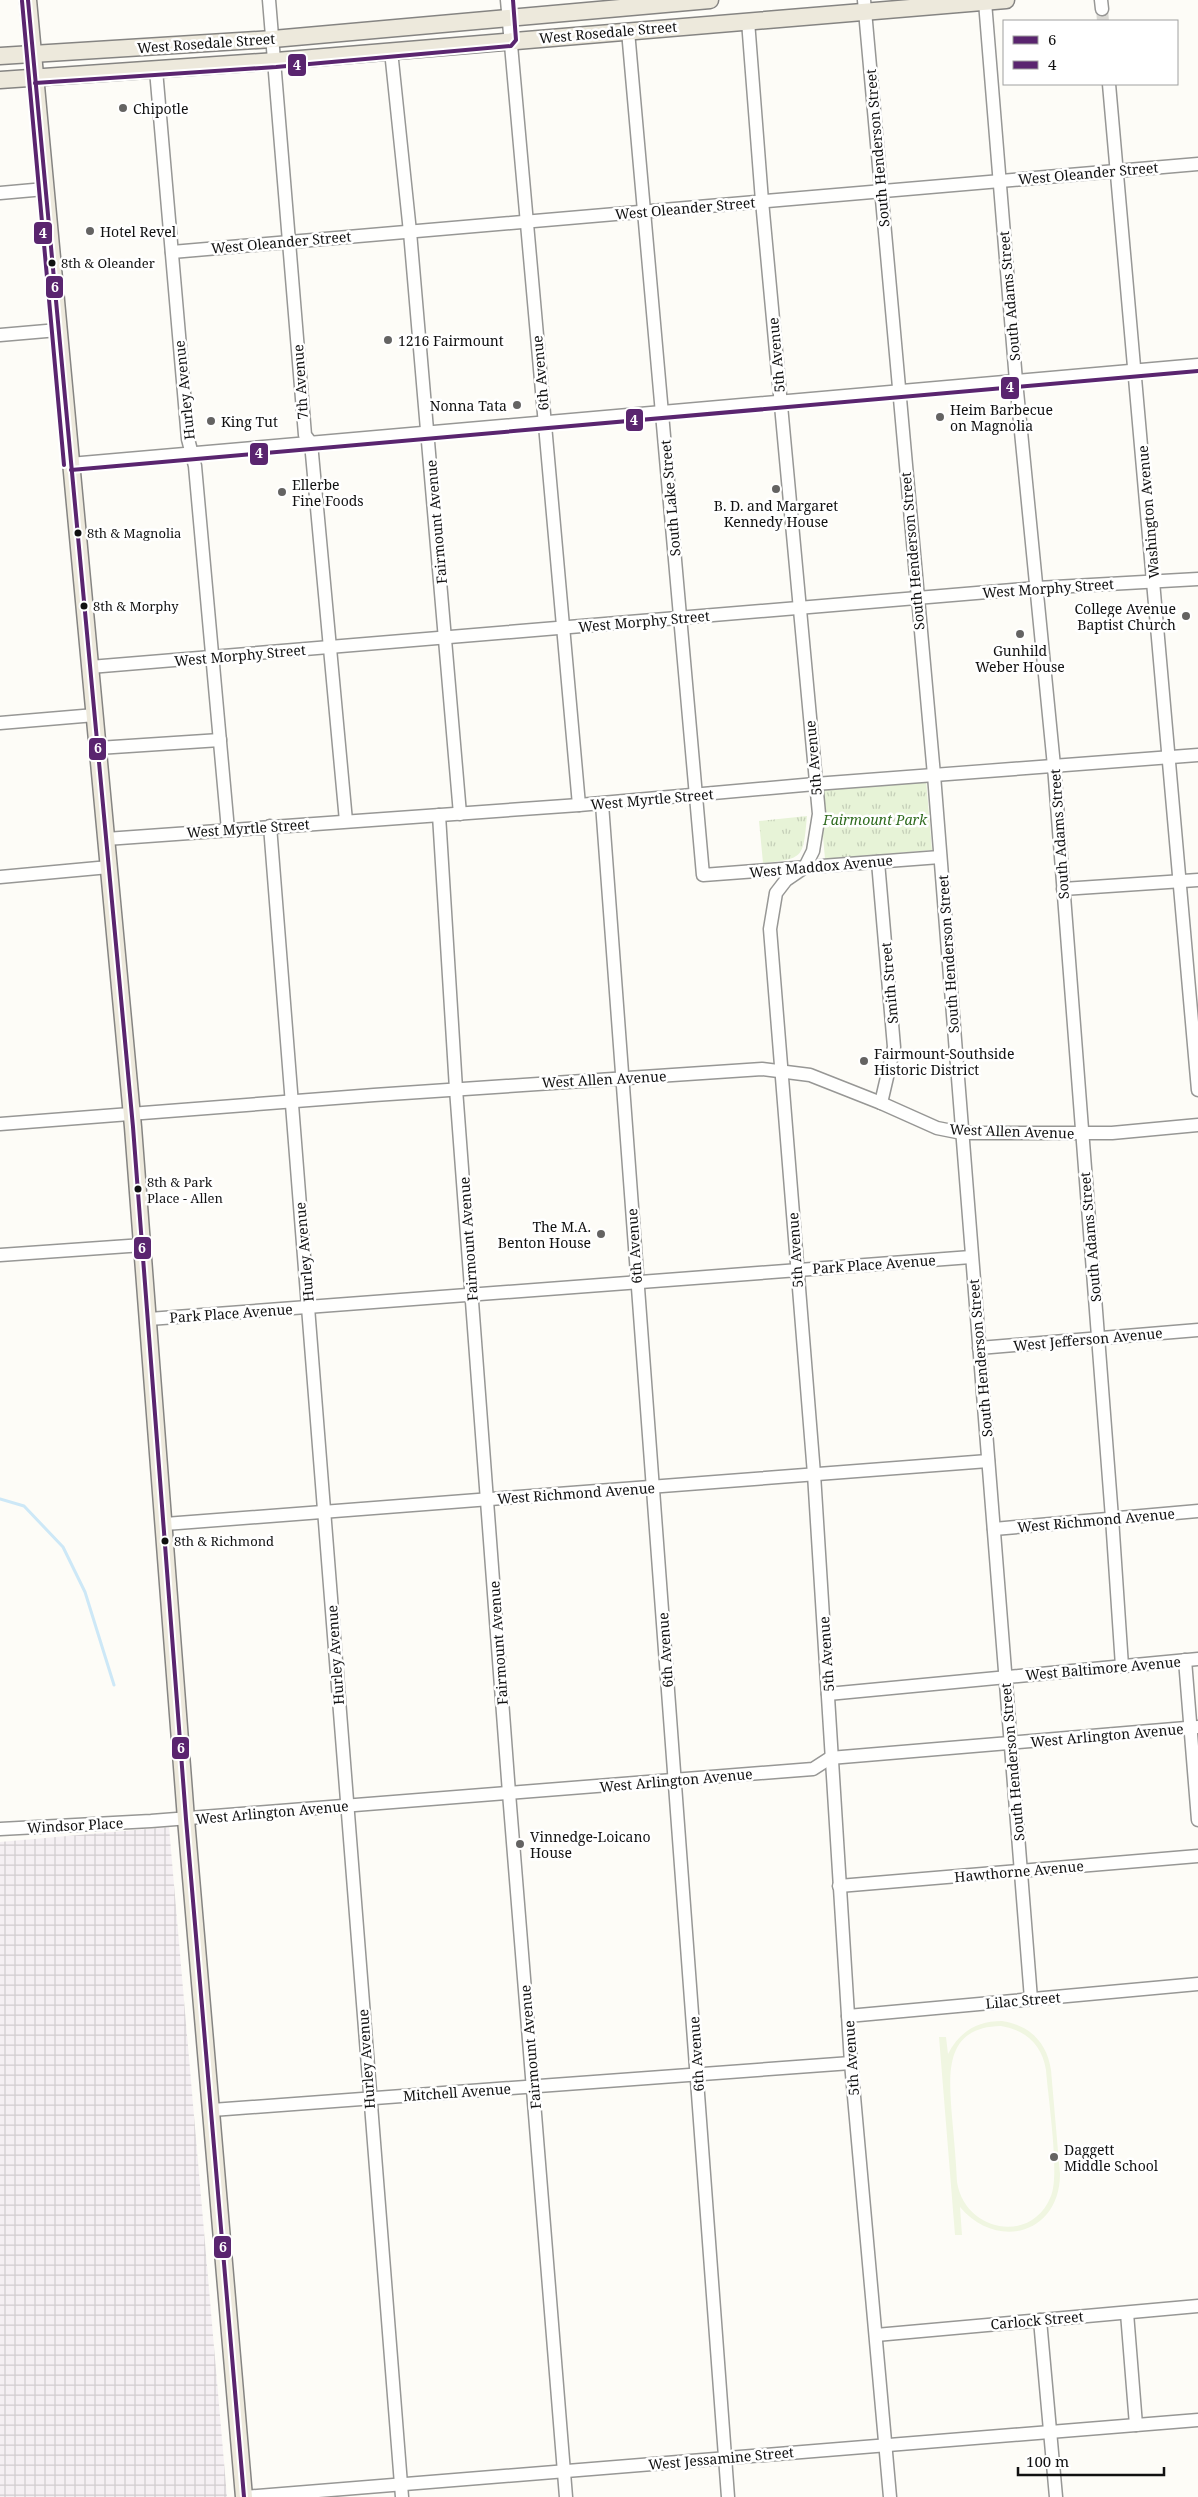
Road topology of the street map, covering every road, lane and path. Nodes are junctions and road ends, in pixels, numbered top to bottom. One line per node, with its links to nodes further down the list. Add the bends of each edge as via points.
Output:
1 (28, 0): 15 (main road)
2 (269, 0): 12 (street, 7th Avenue)
3 (507, 0): 9 (street, 6th Avenue)
4 (710, 0): 7 (main road, West Rosedale Street)
5 (1006, 0): 6 (main road, West Rosedale Street)
6 (985, 2): 8 (main road, West Rosedale Street); 24 (street, South Adams Street)
7 (626, 4): 9 (main road, West Rosedale Street)
8 (864, 6): 10 (main road, West Rosedale Street); 26 (street, South Henderson Street)
9 (508, 19): 12 (main road, West Rosedale Street); 13 (street, 6th Avenue)
10 (748, 21): 11 (main road, West Rosedale Street); 28 (street, 5th Avenue)
11 (628, 31): 13 (main road, West Rosedale Street); 29 (street, South Lake Street)
12 (273, 39): 15 (main road, West Rosedale Street); 17 (street, 7th Avenue)
13 (510, 40): 14 (main road, West Rosedale Street); 30 (street, 6th Avenue)
14 (391, 51): 17 (main road, West Rosedale Street); 31 (street, Fairmount Avenue)
15 (33, 54): 16 (main road, West Rosedale Street); 19 (main road)
16 (0, 56)
17 (276, 61): 18 (main road, West Rosedale Street); 32 (street, 7th Avenue)
18 (156, 70): 19 (main road, West Rosedale Street); 33 (street, Hurley Avenue)
19 (35, 77): 20 (main road, West Rosedale Street); 25 (main road)
20 (0, 80)
21 (1109, 85): 23 (street, Washington Avenue)
22 (1198, 164): 23 (street, West Oleander Street)
23 (1117, 171): 24 (street, West Oleander Street); 37 (street, Washington Avenue)
24 (1000, 180): 26 (street, West Oleander Street); 38 (street, South Adams Street)
25 (45, 189): 27 (street); 34 (main road)
26 (881, 190): 28 (street, West Oleander Street); 39 (street, South Henderson Street)
27 (0, 193)
28 (762, 201): 29 (street, West Oleander Street); 40 (street, 5th Avenue)
29 (644, 211): 30 (street, West Oleander Street); 41 (street, South Lake Street)
30 (527, 221): 31 (street, West Oleander Street); 42 (street, 6th Avenue)
31 (410, 232): 32 (street, West Oleander Street); 43 (street, Fairmount Avenue)
32 (289, 242): 33 (street, West Oleander Street); 44 (street, 7th Avenue, via 304,435)
33 (172, 252): 45 (street, Hurley Avenue)
34 (58, 330): 35 (street); 46 (main road)
35 (0, 335)
36 (1198, 365): 37 (street)
37 (1136, 371): 38 (street); 48 (street, Washington Avenue)
38 (1016, 381): 39 (street); 49 (street, South Adams Street)
39 (898, 392): 40 (street); 50 (street, South Henderson Street)
40 (781, 402): 41 (street); 51 (street, 5th Avenue)
41 (663, 412): 42 (street); 52 (street, South Lake Street)
42 (544, 423): 43 (street); 53 (street, 6th Avenue)
43 (428, 433): 44 (street); 54 (street, Fairmount Avenue)
44 (311, 443): 45 (street); 55 (street, 7th Avenue)
45 (191, 454): 46 (street); 56 (street, Hurley Avenue, via 195,466)
46 (70, 464): 57 (main road)
47 (1198, 579): 48 (street, West Morphy Street)
48 (1154, 582): 49 (street, West Morphy Street); 63 (street, Washington Avenue)
49 (1036, 588): 50 (street, West Morphy Street); 64 (street, South Adams Street)
50 (916, 598): 51 (street, West Morphy Street); 65 (street, South Henderson Street)
51 (800, 608): 52 (street, West Morphy Street); 66 (street, 5th Avenue)
52 (680, 618): 53 (street, West Morphy Street); 67 (street, South Lake Street)
53 (562, 628): 54 (street, West Morphy Street); 69 (street, 6th Avenue)
54 (446, 637): 55 (street, West Morphy Street); 70 (street, Fairmount Avenue)
55 (328, 647): 56 (street, West Morphy Street); 72 (street, 7th Avenue)
56 (212, 657): 57 (street, West Morphy Street); 60 (street, Hurley Avenue)
57 (90, 667): 58 (main road)
58 (95, 715): 59 (street); 61 (main road)
59 (0, 723)
60 (220, 740): 61 (street); 74 (street, Hurley Avenue)
61 (98, 748): 75 (main road)
62 (1198, 755): 63 (street, West Myrtle Street)
63 (1169, 757): 64 (street, West Myrtle Street); 83 (street, Washington Avenue)
64 (1054, 766): 65 (street, West Myrtle Street); 84 (street, South Adams Street)
65 (934, 775): 66 (street, West Myrtle Street); 76 (street, South Henderson Street)
66 (815, 784): 67 (street, West Myrtle Street); 79 (street, 5th Avenue, via 819,814 817,834 813,851)
67 (696, 795): 68 (street, West Myrtle Street); 80 (street, South Lake Street)
68 (602, 804): 69 (street, West Myrtle Street); 86 (street, 6th Avenue)
69 (579, 805): 70 (street, West Myrtle Street)
70 (460, 814): 71 (street, West Myrtle Street)
71 (439, 815): 72 (street, West Myrtle Street); 87 (street, Fairmount Avenue)
72 (346, 821): 73 (street, West Myrtle Street)
73 (270, 826): 74 (street, West Myrtle Street); 89 (street, Hurley Avenue)
74 (228, 830): 75 (street, West Myrtle Street)
75 (106, 839): 78 (main road)
76 (940, 857): 77 (street, West Maddox Avenue); 94 (street, South Henderson Street)
77 (878, 862): 79 (street, West Maddox Avenue); 90 (street, Smith Street, via 894,1038)
78 (109, 867): 81 (street); 91 (main road)
79 (804, 867): 80 (street, West Maddox Avenue); 85 (street, 5th Avenue, via 786,880 776,893 772,907 770,929)
80 (702, 876)
81 (0, 877)
82 (1198, 880): 83 (street)
83 (1180, 882): 84 (street); 88 (street, Washington Avenue)
84 (1063, 889): 95 (street, South Adams Street)
85 (782, 1071): 86 (street, West Allen Avenue, via 762,1069); 90 (street, West Allen Avenue, via 810,1075); 99 (street, 5th Avenue)
86 (622, 1077): 87 (street, West Allen Avenue); 100 (street, 6th Avenue)
87 (456, 1089): 89 (street, West Allen Avenue); 101 (street, Fairmount Avenue)
88 (1198, 1090)
89 (292, 1101): 91 (street, West Allen Avenue); 102 (street, Hurley Avenue)
90 (881, 1103): 94 (street, West Allen Avenue, via 937,1128)
91 (132, 1113): 92 (street, West Allen Avenue); 96 (main road)
92 (0, 1124)
93 (1198, 1126): 95 (street, West Allen Avenue)
94 (962, 1133): 95 (street, West Allen Avenue); 98 (street, South Henderson Street)
95 (1082, 1134): 105 (street, South Adams Street)
96 (143, 1245): 97 (street); 103 (main road)
97 (0, 1255)
98 (972, 1257): 99 (street, Park Place Avenue); 106 (street, South Henderson Street)
99 (796, 1270): 100 (street, Park Place Avenue); 108 (street, 5th Avenue)
100 (637, 1282): 101 (street, Park Place Avenue); 109 (street, 6th Avenue)
101 (472, 1294): 102 (street, Park Place Avenue); 110 (street, Fairmount Avenue)
102 (309, 1307): 103 (street, Park Place Avenue); 112 (street, Hurley Avenue)
103 (149, 1319): 114 (main road)
104 (1198, 1330): 105 (street, West Jefferson Avenue)
105 (1098, 1338): 106 (street, West Jefferson Avenue); 113 (street, South Adams Street)
106 (979, 1348): 107 (street, South Henderson Street)
107 (988, 1461): 108 (street, West Richmond Avenue); 115 (street, South Henderson Street)
108 (814, 1474): 109 (street, West Richmond Avenue); 120 (street, 5th Avenue)
109 (652, 1487): 110 (street, West Richmond Avenue); 124 (street, 6th Avenue)
110 (487, 1499): 112 (street, West Richmond Avenue); 125 (street, Fairmount Avenue)
111 (1198, 1511): 113 (street, West Richmond Avenue)
112 (324, 1512): 114 (street, West Richmond Avenue); 126 (street, Hurley Avenue)
113 (1112, 1518): 115 (street, West Richmond Avenue); 118 (street, South Adams Street)
114 (165, 1524): 127 (main road)
115 (994, 1529): 119 (street, South Henderson Street)
116 (1198, 1659): 117 (street, West Baltimore Avenue)
117 (1184, 1660): 118 (street, West Baltimore Avenue); 121 (street)
118 (1122, 1666): 119 (street, West Baltimore Avenue)
119 (1006, 1677): 120 (street, West Baltimore Avenue); 122 (street, South Henderson Street)
120 (828, 1694): 123 (street, 5th Avenue)
121 (1194, 1728): 122 (street, West Arlington Avenue); 128 (street)
122 (1011, 1743): 123 (street, West Arlington Avenue); 132 (street, South Henderson Street)
123 (830, 1758): 124 (street, West Arlington Avenue, via 813,1768); 133 (street, 5th Avenue)
124 (675, 1780): 125 (street, West Arlington Avenue); 138 (street, 6th Avenue)
125 (509, 1793): 126 (street, West Arlington Avenue); 139 (street, Fairmount Avenue)
126 (346, 1806): 127 (street, West Arlington Avenue); 140 (street, Hurley Avenue)
127 (186, 1818): 129 (street, West Arlington Avenue); 141 (main road)
128 (1198, 1820)
129 (151, 1821): 130 (street, Windsor Place)
130 (0, 1829)
131 (1198, 1856): 132 (street, Hawthorne Avenue)
132 (1021, 1871): 133 (street, Hawthorne Avenue); 135 (street, South Henderson Street)
133 (839, 1886): 136 (street, 5th Avenue)
134 (1198, 1984): 135 (street, Lilac Street)
135 (1032, 1999): 136 (street, Lilac Street)
136 (848, 2016): 137 (street, 5th Avenue)
137 (851, 2064): 138 (street, Mitchell Avenue); 145 (street, 5th Avenue)
138 (697, 2075): 139 (street, Mitchell Avenue); 150 (street, 6th Avenue)
139 (533, 2087): 140 (street, Mitchell Avenue); 151 (street, Fairmount Avenue)
140 (368, 2099): 141 (street, Mitchell Avenue); 152 (street, Hurley Avenue)
141 (212, 2110): 153 (main road)
142 (1198, 2306): 143 (street, Carlock Street)
143 (1127, 2313): 144 (street, Carlock Street); 147 (street)
144 (1040, 2320): 145 (street, Carlock Street); 148 (street)
145 (876, 2335): 149 (street, 5th Avenue)
146 (1198, 2420): 147 (street, West Jessamine Street)
147 (1136, 2425): 148 (street, West Jessamine Street)
148 (1050, 2432): 149 (street, West Jessamine Street); 157 (street)
149 (886, 2445): 150 (street, West Jessamine Street); 156 (street, 5th Avenue)
150 (725, 2458): 151 (street, West Jessamine Street); 155 (street, 6th Avenue)
151 (564, 2471): 152 (street, West Jessamine Street); 154 (street, Fairmount Avenue)
152 (401, 2491): 153 (street, West Jessamine Street)
153 (244, 2497)
154 (566, 2497)
155 (728, 2497)
156 (890, 2497)
157 (1056, 2497)

